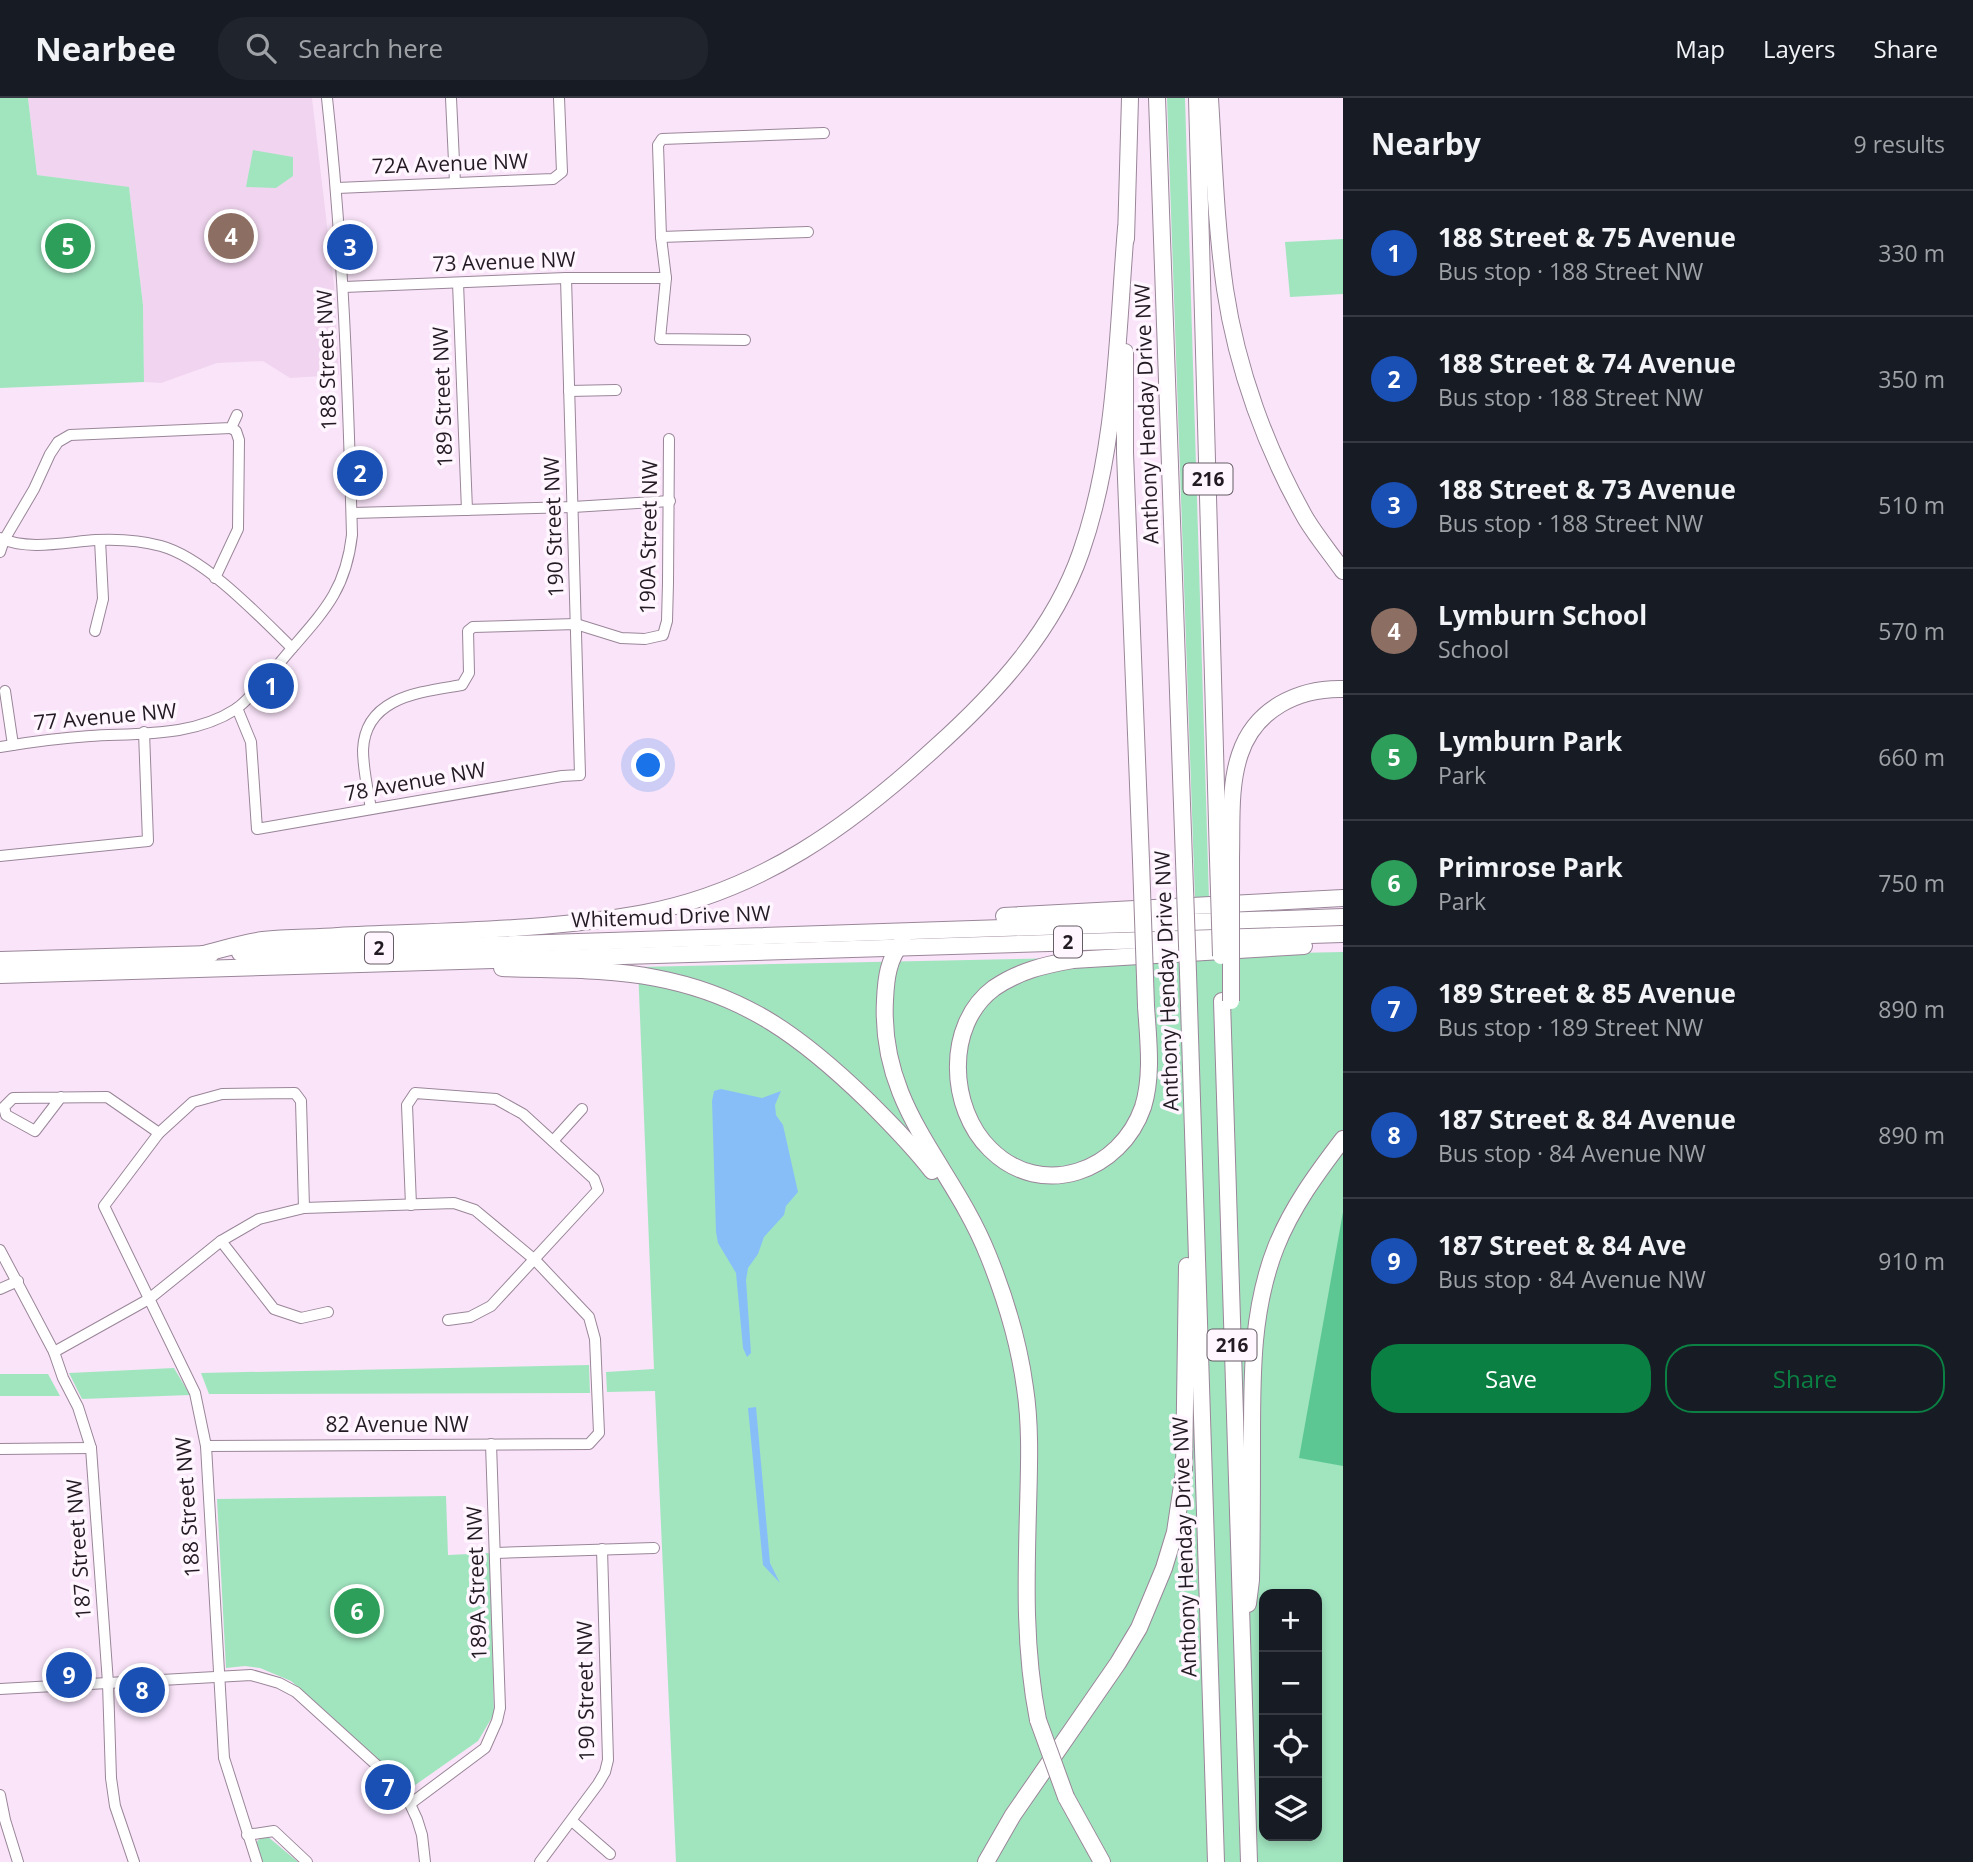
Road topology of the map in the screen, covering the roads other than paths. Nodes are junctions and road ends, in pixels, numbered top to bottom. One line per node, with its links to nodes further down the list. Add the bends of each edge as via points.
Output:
1 (327, 98): 10 (street, 188 Street NW)
2 (452, 98): 9 (street)
3 (559, 98): 9 (street, 72A Avenue NW, via 562,172 553,179)
4 (1130, 98): 11 (highway)
5 (1157, 98): 62 (highway, Anthony Henday Drive NW / 216, bridge)
6 (1197, 98): 45 (highway, 216)
7 (1210, 98): 31 (highway, via 1222,261 1242,365 1255,411 1283,475 1307,521)
8 (824, 133): 13 (street, via 662,139 658,145)
9 (455, 183): 10 (street, 72A Avenue NW)
10 (337, 188): 17 (street, 188 Street NW)
11 (1126, 228): 51 (highway, bridge, via 1125,453 1141,861 1146,1006 1144,1103 1116,1151 1070,1174 1048,1175 1014,1166 989,1149 968,1119 961,1099 961,1040 981,1002 1016,975 1073,960); 53 (highway, via 1111,415 1098,492 1071,577 1039,634 1004,680 973,714 869,807 770,869 708,895 646,913 540,925 261,940)
12 (808, 232): 13 (street)
13 (661, 237): 15 (street)
14 (566, 278): 15 (street, 73 Avenue NW); 16 (street, 73 Avenue NW); 20 (street, 190 Street NW)
15 (666, 278): 18 (street, via 660,339)
16 (458, 283): 17 (street, 73 Avenue NW); 26 (street, 189 Street NW)
17 (344, 287): 27 (street, 188 Street NW)
18 (745, 340)
19 (616, 390): 20 (street)
20 (569, 391): 25 (street, 190 Street NW)
21 (237, 415): 22 (street)
22 (231, 428): 28 (street, via 70,435 58,442); 32 (street, via 239,440 238,529)
23 (669, 439): 24 (street, 190A Street NW)
24 (670, 501): 25 (street); 33 (street, 190A Street NW, via 663,635 621,638)
25 (573, 507): 26 (street); 33 (street, 190 Street NW)
26 (467, 510): 27 (street)
27 (352, 513): 35 (street, 188 Street NW, via 350,558 337,594)
28 (2, 539): 29 (street, via 40,544); 30 (street)
29 (100, 540): 32 (street, via 161,546 185,555); 34 (street, via 103,599)
30 (0, 552)
31 (1343, 571)
32 (215, 578): 35 (street)
33 (576, 624): 42 (street, 190 Street NW); 43 (street, via 473,627 468,631 469,673 462,685 400,697 386,706 368,731 363,760)
34 (95, 631)
35 (292, 648): 38 (street, 188 Street NW)
36 (1343, 689): 45 (highway, via 1289,698 1253,728 1240,753)
37 (5, 691): 40 (street, 77 Avenue NW)
38 (237, 708): 39 (street, 77 Avenue NW, via 194,728); 43 (street, 78 Avenue NW, via 251,742 257,829)
39 (144, 732): 40 (street, 77 Avenue NW); 44 (street, via 148,841)
40 (13, 745): 41 (street, 77 Avenue NW)
41 (0, 747)
42 (580, 775): 43 (street, 78 Avenue NW)
43 (371, 809)
44 (0, 856)
45 (1224, 858): 82 (highway, 216, bridge, via 1223,1041)
46 (1343, 898): 50 (highway, via 839,925)
47 (1343, 917): 48 (highway, Whitemud Drive NW / 2)
48 (915, 930): 50 (highway, Whitemud Drive NW); 52 (highway)
49 (1343, 934): 52 (highway, Whitemud Drive NW / 2)
50 (758, 936): 53 (highway, Whitemud Drive NW / 2)
51 (1343, 943)
52 (899, 946): 55 (highway, Whitemud Drive NW / 2); 71 (highway, via 886,979 889,1063 919,1133 971,1218)
53 (203, 954): 54 (highway, Whitemud Drive NW / 2)
54 (0, 960)
55 (338, 963): 56 (highway, Whitemud Drive NW / 2); 71 (highway, via 655,978 719,995 762,1014 846,1079 925,1162 965,1222)
56 (0, 975)
57 (61, 1097): 57 (street, via 13,1098 4,1107 6,1115 34,1131); 59 (street, via 107,1097)
58 (582, 1109): 61 (street)
59 (159, 1133): 64 (street, 188 Street NW, via 193,1102 222,1094 295,1093 301,1101); 70 (street, 188 Street NW, via 104,1206)
60 (1343, 1139): 82 (highway, via 1287,1223 1265,1282 1255,1328 1251,1580)
61 (552, 1141): 63 (street, via 523,1114 496,1099 415,1093 407,1105); 67 (street, via 594,1179 598,1190)
62 (1195, 1191): 97 (highway, via 1188,1213 1184,1472 1175,1532 1139,1628); 99 (highway, Anthony Henday Drive NW / 216)
63 (411, 1205): 64 (street); 67 (street, via 453,1203 475,1210)
64 (304, 1208): 65 (street, via 258,1219)
65 (221, 1241): 70 (street); 72 (street, via 274,1309 301,1318)
66 (0, 1250): 68 (street, 187 Street NW)
67 (535, 1260): 73 (street, via 491,1306 470,1317); 75 (street, 82 Avenue NW, via 589,1317 595,1339 598,1433 589,1444)
68 (18, 1281): 69 (street); 74 (street, 187 Street NW)
69 (0, 1289)
70 (149, 1299): 74 (street); 76 (street, 188 Street NW, via 195,1393)
71 (1003, 1299): 98 (highway, bridge, via 1028,1418 1027,1639 1032,1689 1038,1720 1066,1797)
72 (328, 1312)
73 (448, 1320)
74 (54, 1352): 77 (street, 187 Street NW)
75 (491, 1444): 76 (street, 82 Avenue NW); 81 (street, 189A Street NW)
76 (206, 1446): 83 (street, 188 Street NW)
77 (91, 1448): 78 (street); 84 (street, 187 Street NW)
78 (0, 1449)
79 (654, 1548): 80 (street)
80 (602, 1549): 81 (street); 88 (street, 190 Street NW, via 608,1760 606,1772)
81 (496, 1553): 87 (street, 189A Street NW, via 497,1721 485,1748)
82 (1242, 1648): 100 (highway, 216)
83 (219, 1677): 84 (street); 87 (street, via 251,1675 296,1692 386,1773); 89 (street, 188 Street NW, via 224,1758)
84 (108, 1683): 85 (street); 92 (street, 187 Street NW, via 111,1778)
85 (0, 1689)
86 (0, 1795): 91 (street)
87 (410, 1804): 95 (street, via 422,1835)
88 (572, 1821): 90 (street); 96 (street, 190 Street NW)
89 (247, 1835): 93 (street, 188 Street NW); 94 (street, via 274,1831)
90 (610, 1854)
91 (18, 1862)
92 (134, 1862)
93 (257, 1862)
94 (307, 1862)
95 (425, 1862)
96 (540, 1862)
97 (986, 1862)
98 (1102, 1862)
99 (1216, 1862)
100 (1249, 1862)

